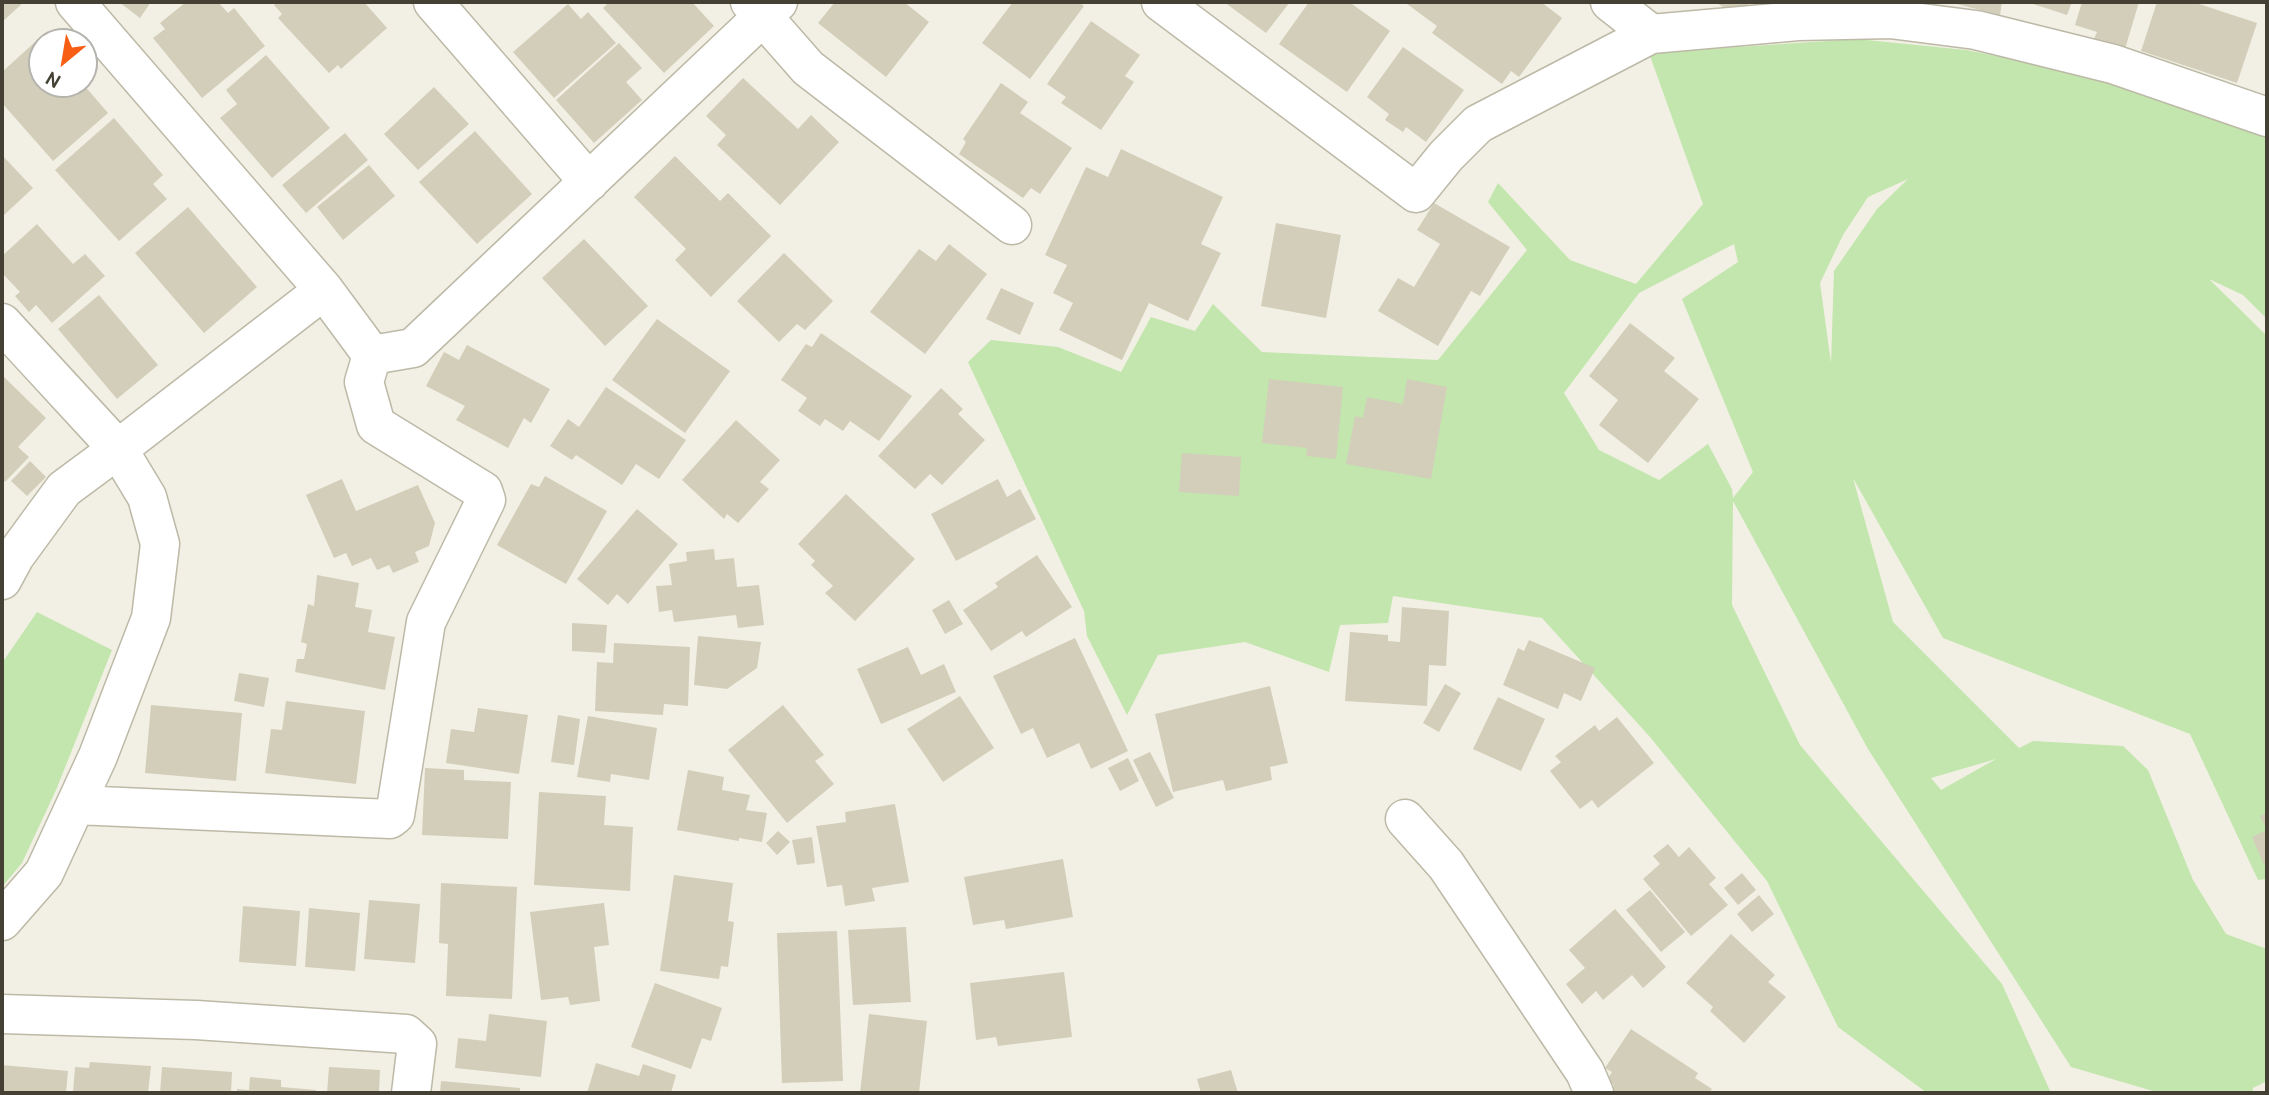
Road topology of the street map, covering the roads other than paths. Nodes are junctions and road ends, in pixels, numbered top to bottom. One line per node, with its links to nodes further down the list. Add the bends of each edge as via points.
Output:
1 (75, 2): 10 (street)
2 (433, 2): 8 (street)
3 (1161, 2): 6 (street, via 1416,192 1478,124)
4 (1610, 2): 6 (street)
5 (763, 7): 8 (street); 9 (street, via 808,68)
6 (1651, 34): 7 (street, via 1798,21 1890,19 1976,30 2113,64)
7 (2267, 117)
8 (589, 182): 12 (street, via 413,348)
9 (1012, 225)
10 (324, 290): 12 (street); 13 (street)
11 (2, 323): 13 (street)
12 (372, 355): 15 (street, via 364,382 376,425 483,491 485,500 426,622 394,815 390,819)
13 (118, 449): 14 (street, via 64,488); 15 (street, via 146,497 160,544 151,618)
14 (2, 580)
15 (77, 805): 17 (street, via 44,873)
16 (1405, 819): 20 (street, via 1446,864)
17 (2, 921)
18 (2, 1014): 19 (street, via 196,1020 407,1034 417,1044)
19 (411, 1093)
20 (1594, 1093)

